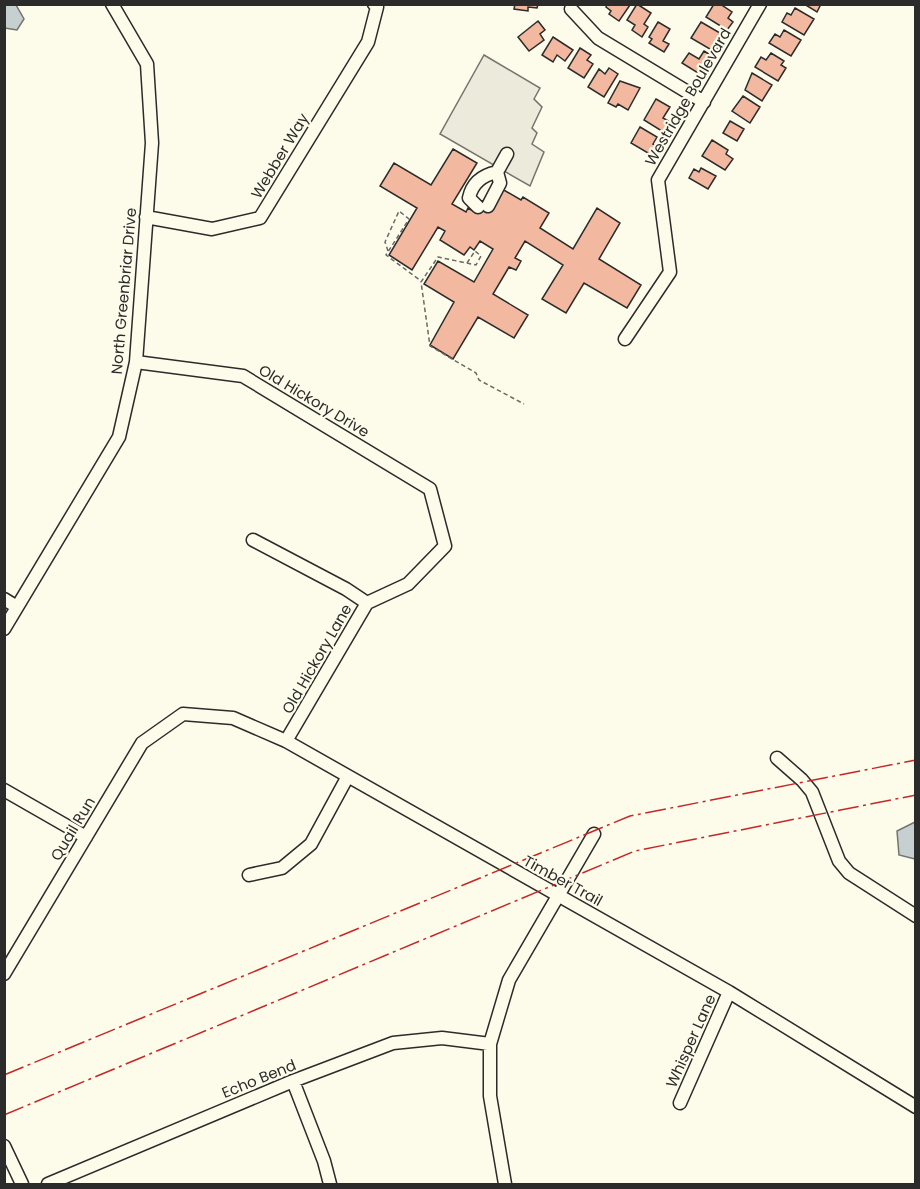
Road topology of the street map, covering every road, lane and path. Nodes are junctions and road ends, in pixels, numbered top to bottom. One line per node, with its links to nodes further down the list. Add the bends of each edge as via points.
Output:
1 (112, 4): 8 (street, North Greenbriar Drive, via 147,64 152,142)
2 (760, 4): 5 (street, Westridge Boulevard)
3 (375, 6): 8 (street, Webber Way, via 368,42 261,218 212,229)
4 (570, 9): 5 (street, via 598,38)
5 (704, 102): 12 (street, Westridge Boulevard, via 658,180 670,272)
6 (507, 154): 7 (street)
7 (497, 172): 7 (street, via 485,174 469,198 483,207 500,183)
8 (146, 217): 13 (street, North Greenbriar Drive)
9 (388, 251): 9 (path, via 409,219 399,211 385,242); 11 (path, via 386,255)
10 (468, 263): 10 (path, via 476,265 481,256 475,251); 11 (path, via 438,257)
11 (421, 282): 14 (path, via 430,346 476,373 479,380)
12 (625, 339)
13 (136, 362): 15 (street, Old Hickory Drive, via 243,376); 19 (street, North Greenbriar Drive, via 119,436)
14 (524, 404)
15 (430, 489): 18 (street, Old Hickory Lane, via 445,546 408,584)
16 (253, 540): 18 (street)
17 (4, 599): 19 (street)
18 (367, 603): 22 (street, Old Hickory Lane)
19 (18, 607): 20 (street, North Greenbriar Drive)
20 (4, 629)
21 (183, 714): 22 (street, Timber Trail, via 233,718); 27 (street, Quail Run, via 142,743)
22 (286, 741): 24 (street, Timber Trail)
23 (777, 758): 30 (street, via 812,792 838,861 849,873)
24 (348, 776): 28 (street, via 311,844 282,868); 29 (street, Timber Trail)
25 (4, 790): 27 (street)
26 (594, 834): 29 (street)
27 (86, 837): 31 (street, Quail Run)
28 (249, 875)
29 (558, 895): 32 (street, Timber Trail); 33 (street, via 509,980)
30 (915, 916)
31 (4, 974)
32 (729, 992): 35 (street, Whisper Lane); 36 (street, Timber Trail)
33 (490, 1044): 34 (street, Echo Bend, via 442,1038 393,1043); 41 (street, via 490,1096)
34 (293, 1081): 39 (street, Echo Bend); 40 (street)
35 (680, 1103)
36 (915, 1107)
37 (4, 1146): 38 (street)
38 (22, 1185)
39 (48, 1185)
40 (330, 1185)
41 (506, 1185)

